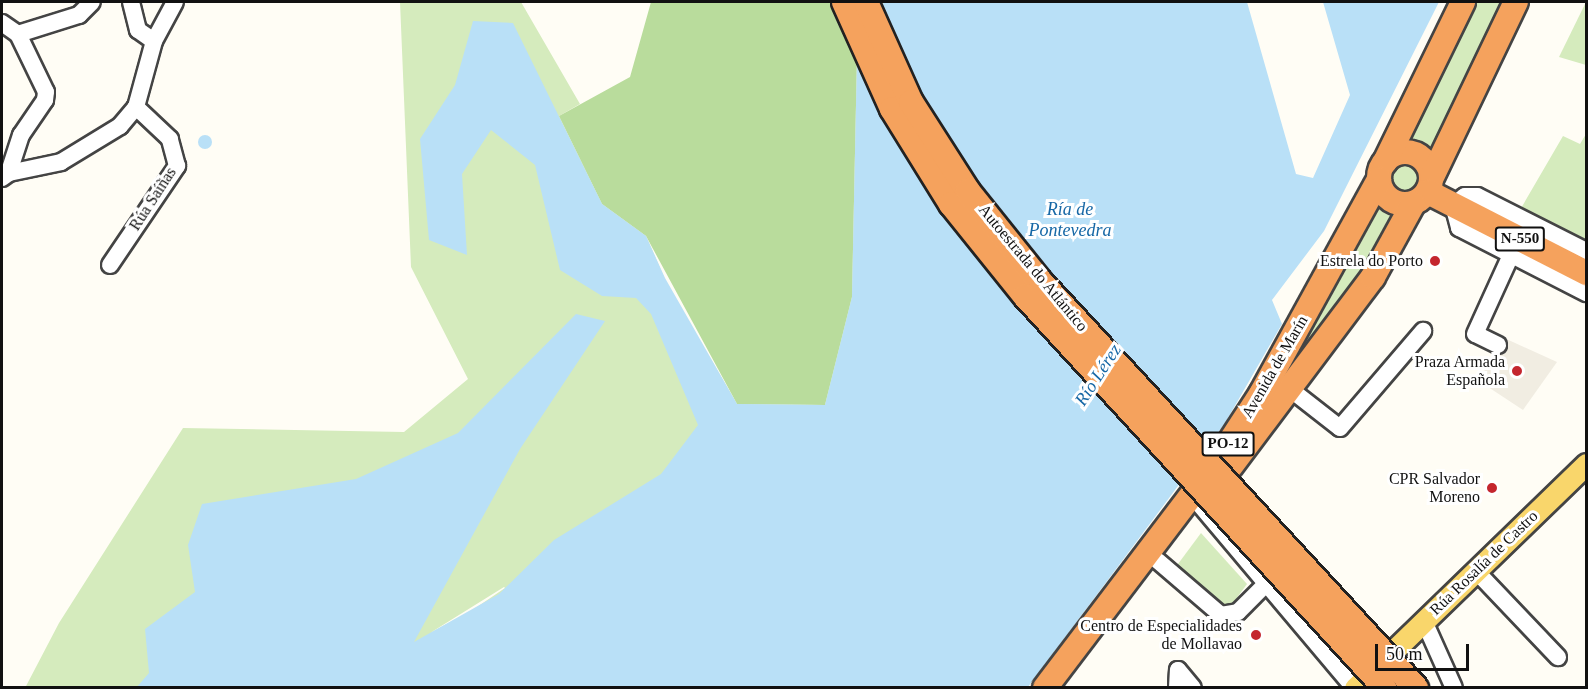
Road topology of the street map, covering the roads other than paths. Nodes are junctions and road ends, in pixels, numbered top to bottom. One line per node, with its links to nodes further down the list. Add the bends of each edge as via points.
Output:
1 (92, 2): 9 (street, via 79,15)
2 (131, 2): 10 (street, via 138,30)
3 (175, 2): 10 (street)
4 (844, 2): 38 (highway, Autoestrada do Atlántico, bridge, via 892,109 951,204 1033,305)
5 (866, 2): 39 (highway, Autoestrada do Atlántico, bridge, via 911,102 968,191 1049,290)
6 (1463, 2): 14 (highway, Avenida de Marín)
7 (1517, 2): 16 (highway, Avenida de Marín)
8 (2, 23): 9 (street)
9 (18, 34): 12 (street, via 46,92 45,100)
10 (154, 41): 11 (street)
11 (136, 107): 15 (street, via 106,137 61,162); 20 (street, Rúa Saíñas, via 170,139 177,166)
12 (21, 135): 13 (street); 15 (street)
13 (2, 151)
14 (1382, 171): 16 (highway, via 1390,200); 16 (highway, via 1399,153 1414,153 1426,163); 33 (highway, Avenida de Marín / PO-12, via 1261,394 1218,460)
15 (5, 176)
16 (1424, 191): 17 (highway, N-550); 25 (highway, Avenida de Marín / PO-12, via 1373,277)
17 (1453, 205): 18 (street, N-550, via 1466,195 1477,195); 19 (street, via 1459,228); 21 (highway, N-550)
18 (1587, 251)
19 (1511, 255): 22 (street); 24 (street, via 1475,334)
20 (110, 264)
21 (1587, 273)
22 (1587, 293)
23 (1423, 331): 25 (street, via 1340,429)
24 (1498, 345)
25 (1290, 389): 27 (highway, Avenida de Marín / PO-12)
26 (1587, 464): 29 (main road, Rúa Rosalía de Castro)
27 (1201, 506): 28 (highway, Avenida de Marín / PO-12); 30 (street)
28 (1158, 561): 30 (street, via 1221,615 1238,612); 34 (highway, Avenida de Marín / PO-12)
29 (1476, 571): 31 (main road, Rúa Rosalía de Castro); 32 (street)
30 (1266, 584): 37 (street)
31 (1424, 621): 37 (main road, Rúa Rosalía de Castro); 40 (street)
32 (1558, 657)
33 (1045, 687)
34 (1062, 687)
35 (1177, 687): 36 (street, via 1178,670)
36 (1193, 687)
37 (1355, 687)
38 (1385, 687)
39 (1416, 687)
40 (1454, 687)

